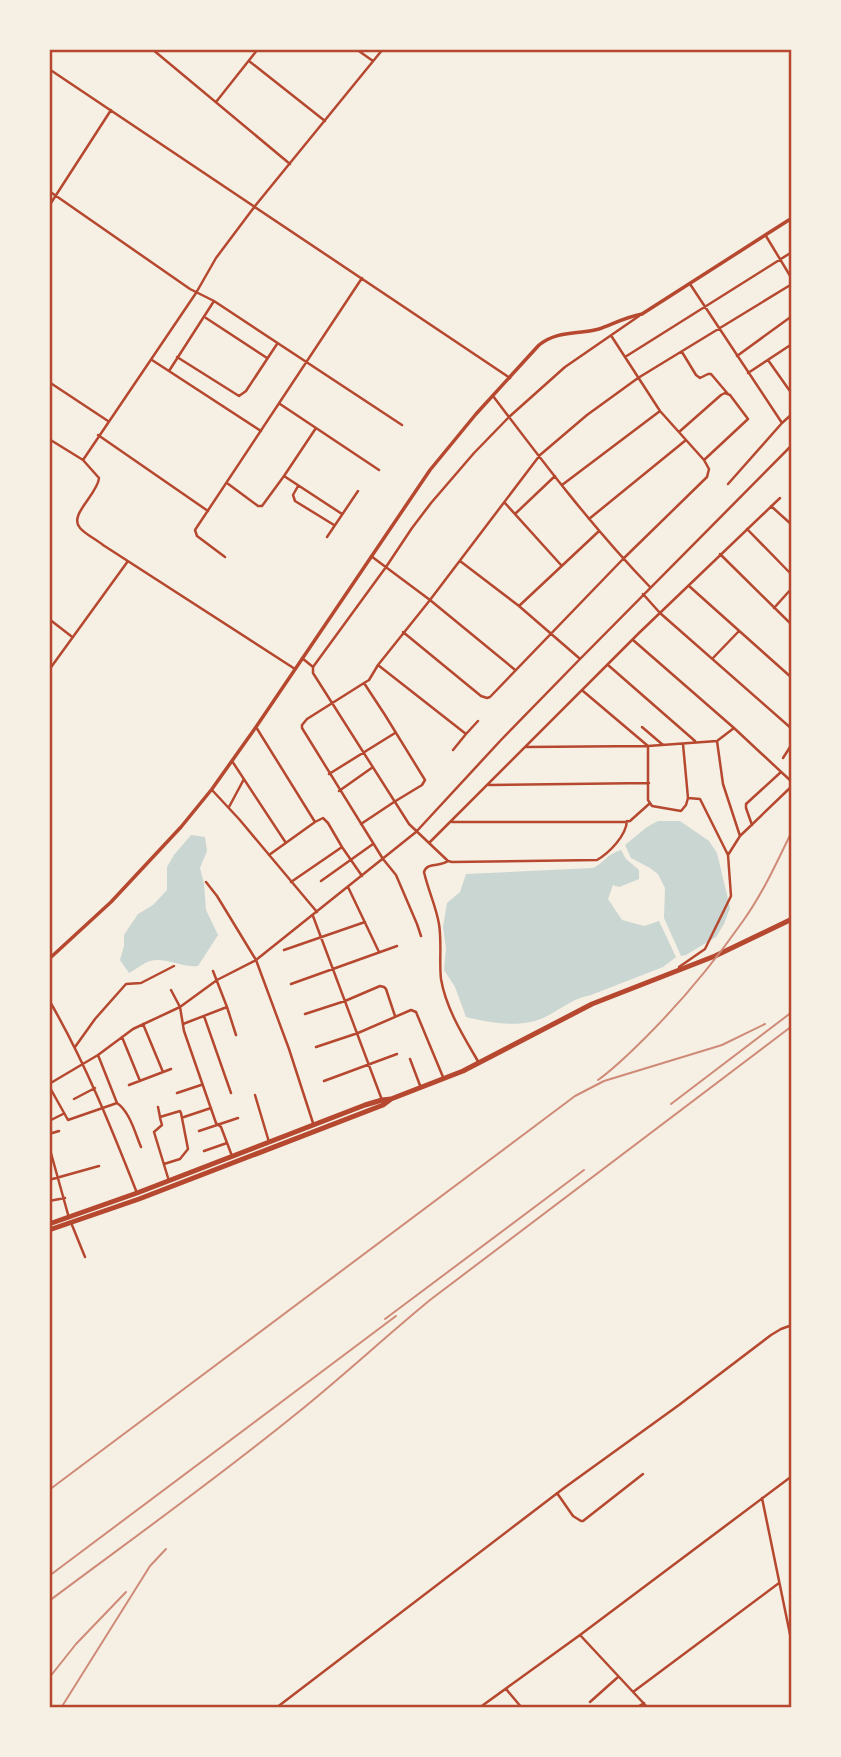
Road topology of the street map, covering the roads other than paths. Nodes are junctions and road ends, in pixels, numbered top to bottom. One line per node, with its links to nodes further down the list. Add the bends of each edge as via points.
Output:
1 (152, 49): 8 (street)
2 (258, 49): 5 (street)
3 (356, 49): 6 (street)
4 (383, 49): 6 (street)
5 (249, 61): 8 (street); 10 (street)
6 (373, 61): 10 (street)
7 (49, 69): 9 (street)
8 (216, 102): 11 (street)
9 (111, 110): 13 (street); 15 (street)
10 (325, 121): 11 (street)
11 (289, 164): 15 (street)
12 (49, 191): 13 (street)
13 (56, 196): 14 (street); 23 (street)
14 (49, 206)
15 (255, 206): 20 (street); 23 (street)
16 (792, 218): 17 (street)
17 (766, 236): 19 (street); 22 (street)
18 (792, 252): 19 (street)
19 (780, 260): 21 (street); 25 (street)
20 (362, 278): 40 (street); 43 (street)
21 (792, 281): 29 (street)
22 (690, 285): 25 (street); 26 (street)
23 (196, 293): 24 (street); 38 (street)
24 (214, 301): 28 (street); 31 (street)
25 (705, 308): 29 (street); 36 (street)
26 (642, 314): 30 (street); 43 (street, via 599,329 548,338)
27 (792, 316): 34 (street)
28 (204, 317): 35 (street); 37 (street)
29 (719, 329): 33 (street); 34 (street)
30 (612, 336): 36 (street); 52 (street, via 565,367)
31 (277, 344): 37 (street); 40 (street)
32 (791, 346): 39 (street)
33 (682, 352): 44 (street); 46 (street, via 696,375 711,374)
34 (737, 356): 42 (street)
35 (177, 357): 37 (street, via 239,396); 41 (street)
36 (625, 357): 44 (street)
37 (267, 358)
38 (151, 360): 41 (street); 53 (street)
39 (768, 360): 42 (street); 47 (street)
40 (307, 362): 49 (street); 55 (street)
41 (169, 371): 57 (street)
42 (748, 373): 54 (street)
43 (510, 378): 48 (street)
44 (638, 378): 50 (street); 63 (street)
45 (49, 382): 53 (street)
46 (728, 394): 58 (street, via 716,398); 65 (street, via 748,419)
47 (792, 394)
48 (493, 396): 52 (street); 87 (street, via 430,470)
49 (280, 404): 56 (street); 57 (street)
50 (660, 411): 58 (street); 71 (street)
51 (792, 414): 54 (street)
52 (509, 417): 63 (street); 93 (street, via 430,503)
53 (108, 421): 59 (street)
54 (782, 423): 70 (street)
55 (402, 425)
56 (316, 428): 66 (street); 67 (street)
57 (261, 430): 69 (street)
58 (679, 432): 61 (street)
59 (98, 435): 64 (street); 77 (street)
60 (49, 439): 64 (street)
61 (686, 440): 65 (street); 80 (street)
62 (792, 445): 96 (street)
63 (540, 456): 68 (street); 75 (street)
64 (83, 460): 90 (street, via 99,482 77,524)
65 (704, 460): 89 (street, via 707,477)
66 (379, 470)
67 (284, 476): 69 (street, via 260,506); 72 (street)
68 (555, 476): 71 (street); 79 (street)
69 (226, 483): 77 (street)
70 (729, 484)
71 (562, 485): 80 (street)
72 (298, 486): 78 (street); 81 (street, via 295,501)
73 (358, 491): 78 (street)
74 (780, 498): 76 (street)
75 (505, 502): 79 (street); 91 (street)
76 (771, 506): 82 (street); 83 (street)
77 (208, 511): 88 (street, via 196,534)
78 (342, 514): 81 (street)
79 (515, 514): 92 (street)
80 (589, 519): 84 (street)
81 (334, 525): 85 (street)
82 (792, 525)
83 (747, 529): 86 (street); 94 (street)
84 (599, 531): 89 (street); 92 (street)
85 (327, 537)
86 (720, 554): 95 (street); 101 (street)
87 (371, 556): 93 (street); 110 (street)
88 (225, 557)
89 (623, 559): 96 (street); 107 (street)
90 (128, 561): 108 (street); 117 (street)
91 (460, 561): 99 (street); 100 (street)
92 (561, 565): 100 (street)
93 (386, 567): 99 (street); 115 (street)
94 (792, 575)
95 (689, 586): 102 (street); 105 (street)
96 (650, 587): 98 (street)
97 (792, 588): 101 (street)
98 (643, 594): 102 (street); 112 (street)
99 (430, 600): 106 (street); 118 (street)
100 (519, 606): 107 (street)
101 (774, 608): 104 (street)
102 (660, 613): 109 (street); 111 (street)
103 (49, 619): 108 (street)
104 (792, 625)
105 (739, 631): 111 (street); 119 (street)
106 (403, 632): 113 (street); 118 (street, via 484,698)
107 (552, 634): 112 (street); 118 (street)
108 (72, 637): 116 (street)
109 (632, 640): 114 (street); 126 (street)
110 (302, 658): 115 (street); 117 (street)
111 (713, 658): 127 (street)
112 (580, 659): 159 (street)
113 (378, 665): 120 (street); 129 (street)
114 (608, 665): 121 (street); 131 (street)
115 (313, 667): 122 (street)
116 (50, 668)
117 (295, 669): 124 (street)
118 (515, 670)
119 (792, 678)
120 (363, 683): 122 (street); 128 (street)
121 (583, 691): 135 (street); 136 (street)
122 (332, 704): 138 (street); 143 (street, via 302,724)
123 (478, 721): 129 (street)
124 (256, 727): 140 (street); 155 (street)
125 (642, 727): 134 (street)
126 (734, 728): 130 (street); 142 (street)
127 (792, 729)
128 (396, 733): 138 (street); 151 (street, via 425,780)
129 (466, 734): 137 (street)
130 (717, 741): 131 (street); 160 (street, via 726,798)
131 (697, 742): 132 (street)
132 (683, 744): 134 (street); 150 (street)
133 (792, 744): 139 (street)
134 (663, 745): 135 (street)
135 (648, 746): 136 (street); 145 (street)
136 (525, 747): 147 (street)
137 (453, 750)
138 (364, 751): 141 (street); 143 (street)
139 (783, 758)
140 (232, 761): 144 (street); 148 (street)
141 (373, 767): 149 (street); 151 (street)
142 (781, 772): 146 (street); 158 (street, via 746,804)
143 (329, 774): 149 (street)
144 (244, 779): 153 (street); 161 (street)
145 (649, 783): 147 (street); 152 (street)
146 (792, 784): 158 (street)
147 (489, 785): 156 (street)
148 (212, 789): 153 (street); 184 (street, via 110,902)
149 (339, 790): 157 (street)
150 (688, 798): 152 (street, via 681,811); 166 (street, via 700,799)
151 (394, 802): 157 (street); 159 (street)
152 (649, 804): 154 (street)
153 (229, 807): 165 (street)
154 (627, 821): 156 (street); 169 (street, via 618,840 597,860)
155 (315, 822): 161 (street); 164 (street, via 326,820)
156 (451, 822): 162 (street)
157 (361, 824): 163 (street)
158 (752, 825): 160 (street)
159 (416, 832): 162 (street); 167 (street)
160 (740, 836): 166 (street)
161 (286, 843): 165 (street)
162 (429, 843): 169 (street)
163 (373, 844): 167 (street); 168 (street)
164 (342, 847): 168 (street); 173 (street)
165 (269, 855): 173 (street)
166 (728, 856): 189 (street, via 731,896 705,949)
167 (383, 859): 170 (street); 179 (street, via 396,875)
168 (351, 861): 170 (street); 171 (street)
169 (448, 861): 210 (street, via 428,866 424,872 439,924 446,999)
170 (362, 876): 174 (street)
171 (321, 881)
172 (205, 882): 185 (street)
173 (291, 882): 175 (street)
174 (348, 887): 175 (street); 178 (street)
175 (317, 912): 176 (street)
176 (313, 915): 180 (street); 185 (street)
177 (792, 919): 189 (highway)
178 (365, 922): 180 (street); 183 (street)
179 (421, 936)
180 (322, 938): 182 (street); 187 (street)
181 (397, 946): 183 (street)
182 (284, 950)
183 (379, 952): 187 (street)
184 (49, 959)
185 (256, 960): 190 (street); 239 (street)
186 (174, 966): 205 (street, via 137,985 126,984)
187 (333, 968): 191 (street); 194 (street)
188 (212, 971): 190 (street)
189 (672, 973): 210 (highway, via 592,1004)
190 (217, 980): 195 (street); 196 (street)
191 (291, 984)
192 (171, 990): 195 (street)
193 (49, 1000): 205 (street)
194 (345, 1001): 197 (street); 199 (street, via 382,986); 202 (street)
195 (180, 1007): 200 (street); 201 (street)
196 (227, 1007): 198 (street); 203 (street)
197 (305, 1014)
198 (204, 1016): 201 (street); 224 (street)
199 (395, 1016): 202 (street); 215 (street, via 416,1012)
200 (143, 1024): 204 (street); 214 (street)
201 (183, 1024): 220 (street)
202 (358, 1034): 206 (street); 212 (street)
203 (236, 1035)
204 (122, 1037): 208 (street); 216 (street)
205 (75, 1046): 211 (street)
206 (316, 1047)
207 (397, 1054): 212 (street)
208 (98, 1055): 211 (street); 229 (street)
209 (410, 1059): 222 (street)
210 (479, 1063): 215 (highway)
211 (82, 1064): 218 (street); 221 (street)
212 (369, 1064): 217 (street); 228 (street)
213 (172, 1069): 214 (street)
214 (163, 1072): 216 (street)
215 (444, 1079): 222 (highway)
216 (140, 1081): 219 (street)
217 (324, 1082)
218 (49, 1085): 233 (street)
219 (129, 1085)
220 (201, 1085): 223 (street); 232 (street)
221 (95, 1088): 226 (street); 231 (street)
222 (421, 1088): 227 (highway)
223 (177, 1093)
224 (231, 1093)
225 (255, 1095): 243 (street)
226 (74, 1099)
227 (391, 1099): 228 (highway); 252 (highway)
228 (382, 1100): 239 (highway)
229 (117, 1103): 231 (street); 246 (street)
230 (158, 1107): 234 (street)
231 (104, 1108): 233 (street, via 69,1121); 255 (street)
232 (211, 1108): 235 (street); 238 (street)
233 (63, 1114): 237 (street)
234 (160, 1117): 235 (street, via 180,1111); 249 (street, via 162,1125 154,1132)
235 (183, 1118): 249 (street, via 188,1149 180,1159)
236 (238, 1118): 238 (street)
237 (49, 1121)
238 (218, 1125): 241 (street); 244 (street)
239 (313, 1125): 243 (highway)
240 (59, 1131): 242 (street)
241 (199, 1131)
242 (49, 1134)
243 (269, 1142): 248 (highway)
244 (227, 1143): 247 (street); 248 (street)
245 (49, 1146): 251 (street)
246 (141, 1147)
247 (204, 1151)
248 (232, 1156): 252 (highway)
249 (164, 1164): 254 (street)
250 (99, 1166): 251 (street)
251 (59, 1177): 253 (street); 256 (street)
252 (184, 1178): 254 (highway); 258 (highway)
253 (49, 1180)
254 (169, 1181): 255 (highway)
255 (137, 1193): 258 (highway)
256 (65, 1198): 257 (street); 259 (street)
257 (49, 1201)
258 (93, 1212): 259 (highway)
259 (70, 1220): 260 (highway); 261 (highway); 262 (street)
260 (49, 1224)
261 (49, 1230)
262 (85, 1257)
263 (792, 1326): 266 (street, via 771,1335)
264 (643, 1474): 266 (street, via 583,1521 573,1516)
265 (792, 1476): 267 (street)
266 (557, 1493): 276 (street)
267 (762, 1498): 268 (street); 269 (street)
268 (779, 1583): 270 (street); 273 (street)
269 (580, 1635): 271 (street); 272 (street)
270 (792, 1644)
271 (618, 1677): 273 (street); 274 (street)
272 (505, 1688): 277 (street); 278 (street)
273 (633, 1692): 275 (street)
274 (590, 1702)
275 (644, 1703): 279 (street); 280 (street)
276 (276, 1708)
277 (478, 1708)
278 (522, 1708)
279 (636, 1708)
280 (648, 1708)

